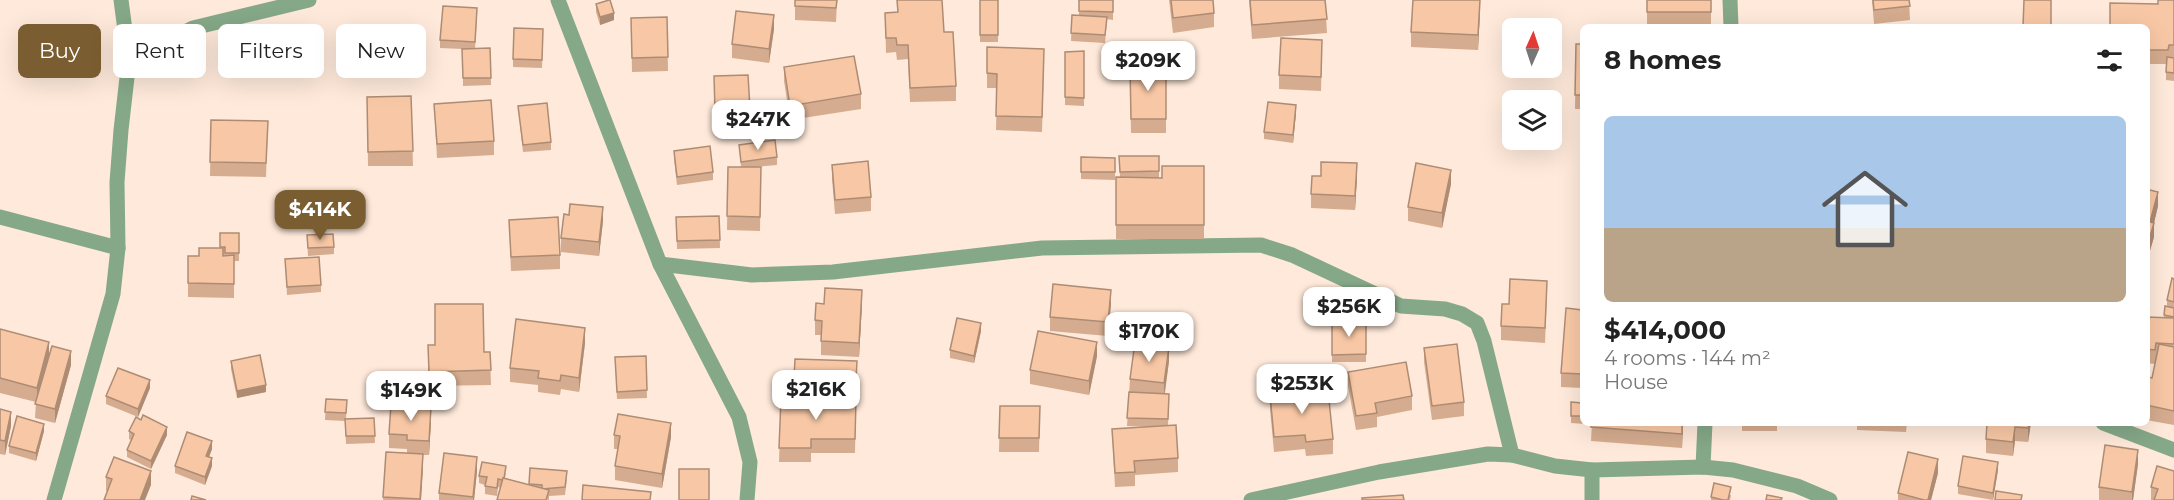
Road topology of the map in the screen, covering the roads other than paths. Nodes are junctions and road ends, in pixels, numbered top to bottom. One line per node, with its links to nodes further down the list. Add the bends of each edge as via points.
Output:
1 (121, 0): 5 (street)
2 (309, 0): 7 (street)
3 (558, 0): 11 (street)
4 (1730, 0): 6 (street)
5 (124, 24)
6 (1731, 24)
7 (206, 25)
8 (127, 78): 10 (street, via 117,182)
9 (0, 217): 10 (street)
10 (118, 248): 18 (street, via 113,294)
11 (660, 264): 15 (street, via 752,275 833,272 1042,248 1261,244 1401,306 1445,309 1477,323); 19 (street, via 739,417 750,462)
12 (1705, 426): 16 (street)
13 (2111, 426): 14 (street)
14 (2174, 450)
15 (1512, 455): 17 (street); 20 (street, via 1488,454 1379,472)
16 (1703, 466): 17 (street); 22 (street, via 1797,486)
17 (1592, 470): 21 (street)
18 (54, 500)
19 (747, 500)
20 (1251, 500)
21 (1592, 500)
22 (1830, 500)

